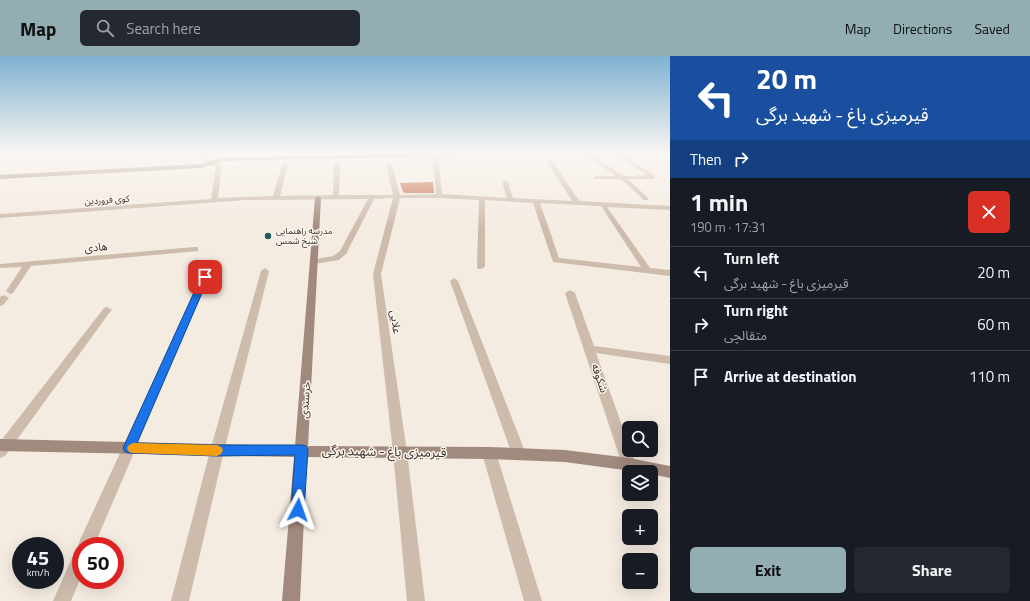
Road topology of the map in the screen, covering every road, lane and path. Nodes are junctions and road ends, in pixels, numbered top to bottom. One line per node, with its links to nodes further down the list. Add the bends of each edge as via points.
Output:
1 (217, 179): 18 (street)
2 (281, 179): 10 (street)
3 (337, 179): 14 (street)
4 (393, 179): 12 (street)
5 (437, 179): 9 (street)
6 (561, 179): 20 (street)
7 (625, 179): 16 (street)
8 (505, 182): 17 (street)
9 (439, 196): 12 (street, کوی فروردین); 15 (street, کوی فروردین)
10 (276, 197): 13 (street, کوی فروردین); 18 (street, کوی فروردین)
11 (372, 197): 12 (street, کوی فروردین); 14 (street, کوی فروردین); 25 (street, via 343,252 336,258)
12 (397, 197): 43 (street, علایی, via 377,274)
13 (318, 198): 14 (street, کوی فروردین); 25 (street, خرسندی)
14 (336, 198)
15 (482, 198): 17 (street, کوی فروردین); 28 (street)
16 (646, 199)
17 (511, 200): 19 (street, کوی فروردین)
18 (214, 201): 23 (street, کوی فروردین)
19 (536, 202): 20 (street, کوی فروردین); 29 (street, via 556,260)
20 (577, 204): 21 (street, کوی فروردین)
21 (603, 205): 22 (street, کوی فروردین); 29 (street)
22 (670, 208)
23 (0, 216)
24 (195, 249): 26 (street, هادی)
25 (314, 262): 42 (street, خرسندی)
26 (28, 264): 27 (street, هادی); 34 (street)
27 (0, 266)
28 (481, 267)
29 (647, 270): 31 (street)
30 (265, 271): 41 (street)
31 (670, 272)
32 (205, 277): 40 (street)
33 (454, 281): 45 (street)
34 (10, 291)
35 (570, 293): 37 (street, شکوفه)
36 (107, 310): 39 (street)
37 (590, 348): 38 (street); 46 (street, شکوفه)
38 (670, 360)
39 (2, 448): 40 (street, قیرمیزی باغ - شهید برگی)
40 (129, 448): 41 (street, قیرمیزی باغ - شهید برگی); 48 (street)
41 (217, 450): 42 (street, قیرمیزی باغ - شهید برگی); 51 (street)
42 (302, 450): 43 (street, قیرمیزی باغ - شهید برگی); 52 (street, خرسندی)
43 (400, 452): 44 (street, قیرمیزی باغ - شهید برگی); 53 (street, علایی)
44 (489, 453): 45 (street, قیرمیزی باغ - شهید برگی); 54 (street)
45 (519, 454): 46 (street, قیرمیزی باغ - شهید برگی, via 565,456)
46 (629, 464): 47 (street, قیرمیزی باغ - شهید برگی)
47 (670, 472)
48 (90, 537)
49 (72, 578): 50 (street)
50 (62, 601)
51 (180, 601)
52 (291, 601)
53 (416, 601)
54 (533, 601)

